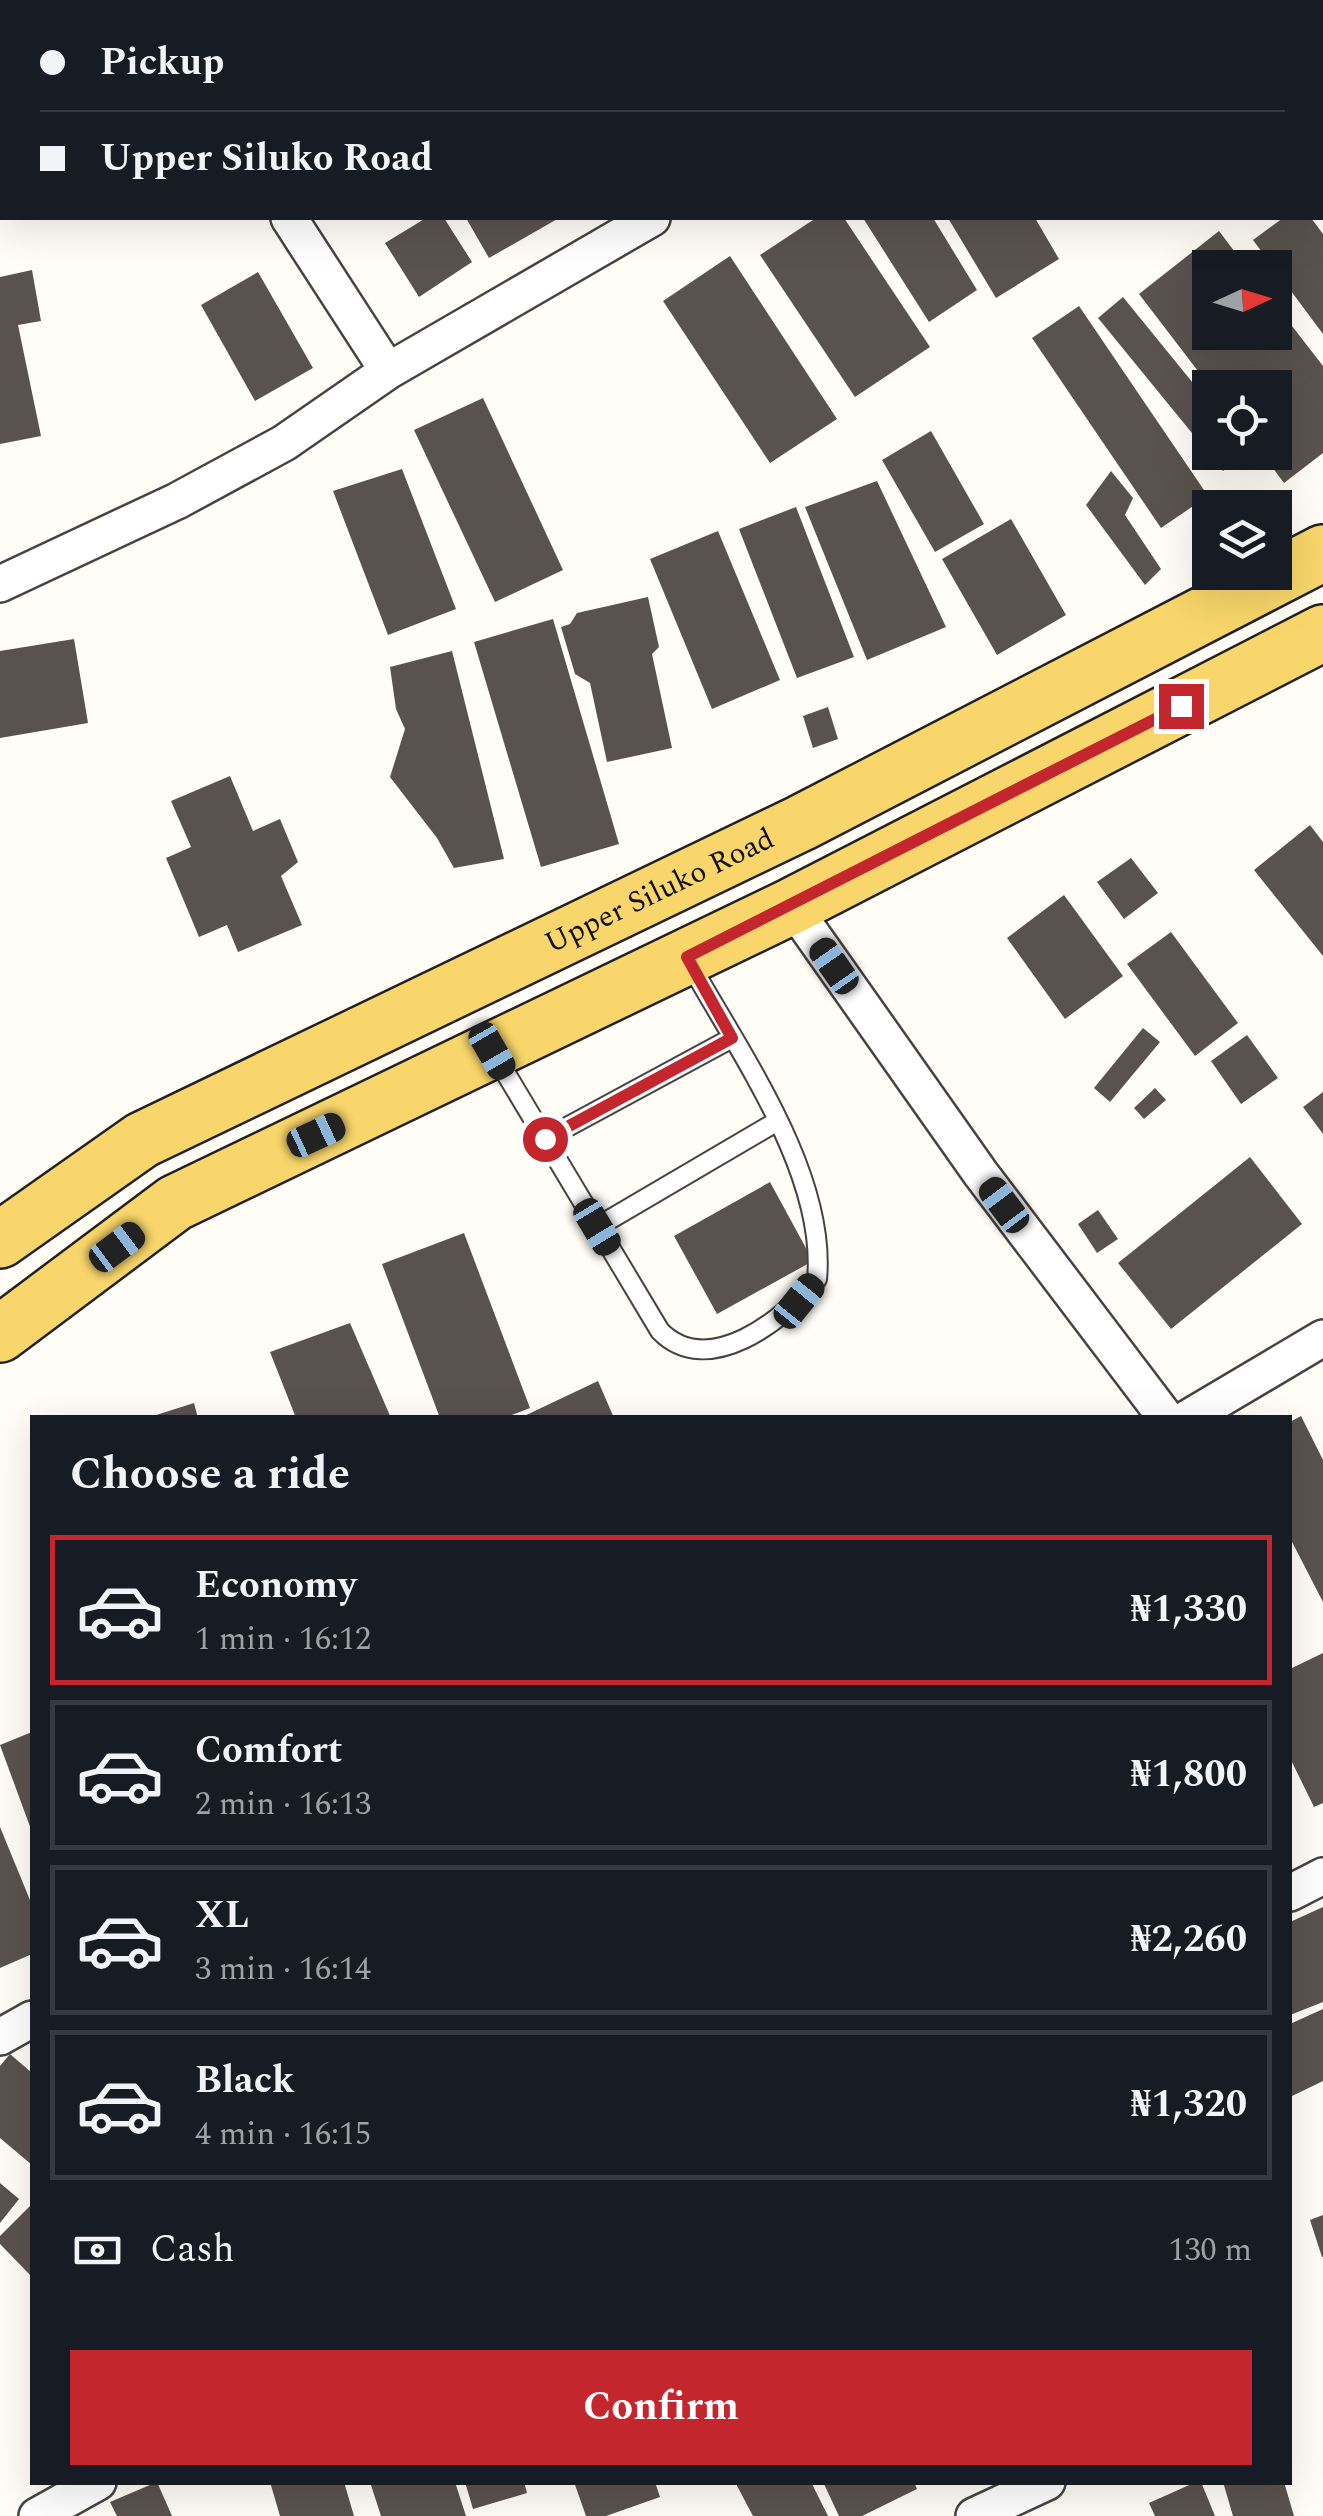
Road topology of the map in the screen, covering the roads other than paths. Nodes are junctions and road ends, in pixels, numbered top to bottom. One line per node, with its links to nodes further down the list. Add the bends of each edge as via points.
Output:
1 (290, 220): 3 (street)
2 (649, 220): 3 (street)
3 (388, 371): 5 (street, via 284,443)
4 (1323, 553): 14 (main road, Upper Siluko Road, via 801,823 142,1140)
5 (0, 584)
6 (1323, 633): 7 (main road)
7 (792, 906): 8 (main road); 17 (street, via 981,1174)
8 (687, 957): 9 (lane); 10 (main road)
9 (732, 1038): 11 (lane); 12 (lane)
10 (492, 1051): 12 (lane); 15 (main road, via 175,1203)
11 (776, 1122): 13 (lane); 13 (lane, via 808,1193 819,1258 817,1279 772,1324 723,1346 675,1346)
12 (545, 1139): 13 (lane)
13 (597, 1227)
14 (0, 1240)
15 (0, 1334)
16 (1323, 1338): 18 (street)
17 (1164, 1415)
18 (1193, 1415)
19 (1323, 1876): 20 (street)
20 (1292, 1892)
21 (30, 2020): 22 (street)
22 (0, 2037)
23 (93, 2485): 25 (street)
24 (1041, 2485): 26 (street)
25 (37, 2516)
26 (974, 2516)

